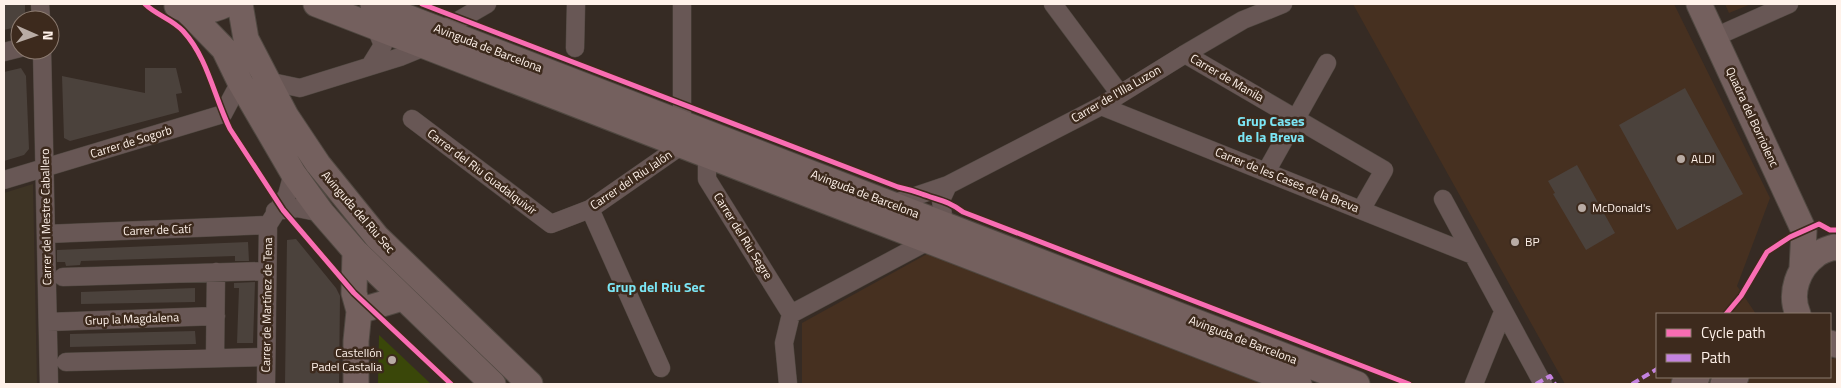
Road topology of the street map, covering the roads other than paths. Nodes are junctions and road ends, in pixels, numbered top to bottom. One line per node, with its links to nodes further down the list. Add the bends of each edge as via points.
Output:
1 (227, 4): 11 (main road, via 215,10)
2 (240, 4): 21 (main road, Avinguda del Riu Sec, via 246,39)
3 (316, 4): 12 (main road, Avinguda de Barcelona)
4 (487, 4): 14 (street)
5 (576, 4): 15 (street)
6 (682, 4): 29 (street)
7 (1053, 4): 24 (street)
8 (1284, 4): 16 (street, Carrer de l'Illa Luzon, via 1243,20)
9 (1699, 4): 13 (main road, Quadra del Borriolenc)
10 (1788, 4): 13 (street)
11 (180, 7): 22 (main road, Avinguda del Riu Sec, via 224,49)
12 (377, 25): 14 (main road, Avinguda de Barcelona); 17 (street, Avinguda de Barcelona); 20 (street)
13 (1715, 37): 43 (main road, Quadra del Borriolenc)
14 (434, 38): 17 (street); 29 (main road, Avinguda de Barcelona)
15 (575, 48)
16 (1185, 54): 24 (street, Carrer de l'Illa Luzon); 27 (street, Carrer de Manila)
17 (400, 57): 20 (street)
18 (42, 60): 31 (street, Carrer del Mestre Caballero)
19 (1327, 63): 27 (street)
20 (370, 66): 23 (street)
21 (267, 81): 23 (street); 26 (main road, Avinguda del Riu Sec)
22 (240, 82): 31 (street, Carrer de Sogorb, via 223,114); 33 (main road, Avinguda del Riu Sec)
23 (300, 88): 26 (street)
24 (1120, 94): 25 (street, Carrer de l'Illa Luzon)
25 (1101, 106): 32 (street, Carrer de les Cases de la Breva); 35 (street, Carrer de l'Illa Luzon)
26 (286, 116): 71 (main road, Avinguda del Riu Sec, via 318,164 377,237)
27 (1295, 118): 32 (street); 39 (street, Carrer de Manila, via 1384,170)
28 (412, 119): 42 (street, Carrer del Riu Guadalquivir)
29 (682, 134): 30 (main road, Avinguda de Barcelona); 37 (main road, Avinguda de Barcelona); 38 (street, Carrer del Riu Jalón)
30 (707, 155): 44 (main road, Avinguda de Barcelona); 57 (street, Carrer del Riu Segre, via 707,179)
31 (45, 168): 34 (street, Carrer de Sogorb); 45 (street, Carrer del Mestre Caballero)
32 (1266, 172): 39 (street, Carrer de les Cases de la Breva)
33 (293, 173): 40 (main road, Avinguda del Riu Sec); 41 (street, via 287,195)
34 (4, 180)
35 (948, 184): 37 (street, Carrer de l'Illa Luzon); 44 (street, via 941,200)
36 (1443, 199): 48 (street)
37 (892, 204): 44 (main road, Avinguda de Barcelona)
38 (590, 209): 42 (street, Carrer del Riu Jalón); 63 (street)
39 (1361, 210): 48 (street, Carrer de les Cases de la Breva)
40 (322, 213): 41 (street, via 297,208); 47 (main road, Avinguda del Riu Sec)
41 (271, 218): 45 (street, Carrer de Catí); 50 (street, Carrer de Martínez de Tena)
42 (551, 224)
43 (1804, 231): 46 (main road); 49 (main road, Quadra del Borriolenc)
44 (936, 232): 57 (street); 73 (main road, Avinguda de Barcelona); 74 (main road, Avinguda de Barcelona)
45 (46, 234): 59 (street, Carrer del Mestre Caballero)
46 (1836, 247): 49 (main road, via 1817,254)
47 (354, 251): 53 (main road, Avinguda del Riu Sec); 54 (main road, via 354,293)
48 (1473, 255): 55 (street)
49 (1802, 268): 56 (main road, Quadra del Borriolenc, via 1795,287)
50 (267, 271): 51 (street); 60 (street, Carrer de Martínez de Tena)
51 (216, 272): 52 (street); 58 (street)
52 (64, 277)
53 (402, 298): 54 (main road); 70 (main road, Avinguda del Riu Sec)
54 (359, 311): 69 (main road)
55 (1504, 312): 66 (street); 75 (street)
56 (1793, 312)
57 (791, 314): 72 (street, via 784,343)
58 (216, 316): 59 (street, Grup la Magdalena); 61 (street)
59 (48, 322): 67 (street, Carrer del Mestre Caballero)
60 (266, 357): 61 (street); 68 (street, Carrer de Martínez de Tena)
61 (215, 358): 62 (street)
62 (66, 362)
63 (661, 368)
64 (1695, 378): 76 (main road)
65 (1734, 378): 77 (main road)
66 (1542, 383)
67 (50, 384)
68 (266, 384)
69 (356, 384)
70 (493, 384)
71 (530, 384)
72 (788, 384)
73 (1299, 384)
74 (1358, 384)
75 (1474, 384)
76 (1684, 384)
77 (1723, 384)

